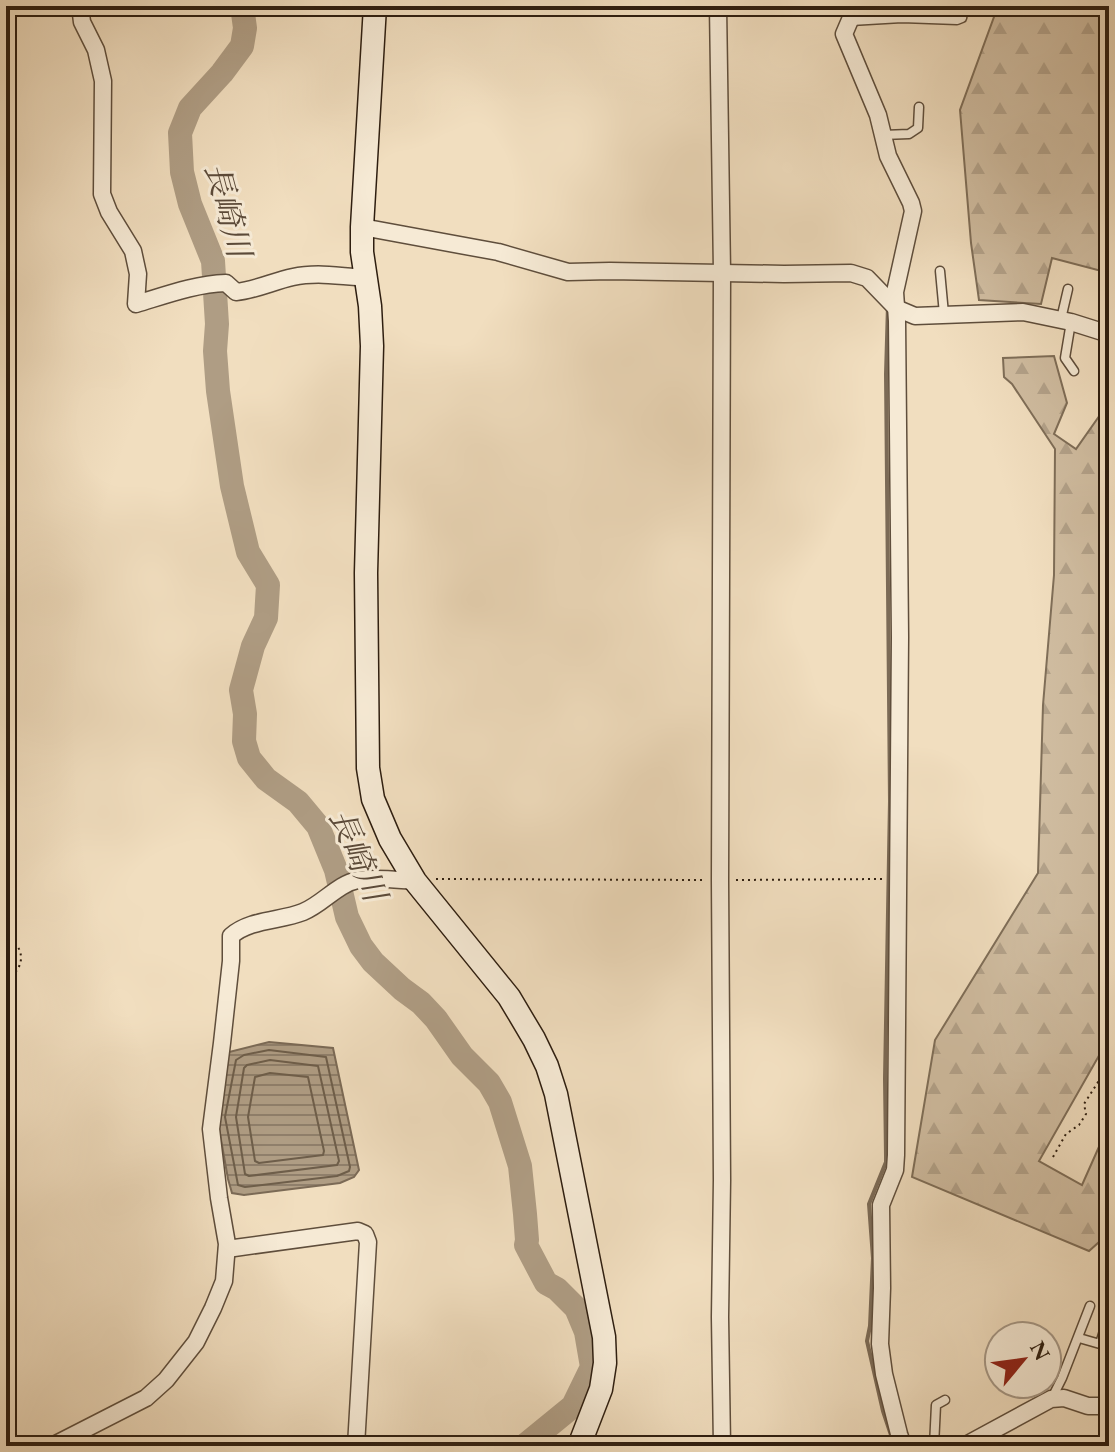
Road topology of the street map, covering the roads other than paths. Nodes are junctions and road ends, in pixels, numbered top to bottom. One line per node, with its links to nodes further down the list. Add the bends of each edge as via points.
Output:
1 (80, 6): 11 (street, via 103,81 102,194 133,251 136,304 209,284 226,283 236,292 296,276)
2 (375, 6): 8 (street)
3 (718, 6): 10 (street)
4 (964, 6): 5 (lane, via 957,20)
5 (853, 14): 7 (street, via 844,34)
6 (919, 107): 7 (lane, via 918,128 909,134)
7 (883, 135): 13 (street, via 913,211)
8 (362, 227): 10 (street, via 498,252 568,272); 11 (street)
9 (940, 271): 14 (lane)
10 (722, 272): 13 (street, via 851,273 867,278); 31 (street)
11 (365, 278): 18 (street, via 372,346 368,768 384,826)
12 (1068, 289): 15 (lane)
13 (891, 301): 14 (street, via 915,316); 32 (street, via 900,637 896,1155 881,1205 880,1344)
14 (944, 315): 15 (street, via 1023,312)
15 (1066, 321): 16 (street); 17 (lane, via 1065,358)
16 (1109, 334)
17 (1074, 371)
18 (415, 881): 19 (street, via 357,880 302,913 244,927 231,936 211,1129); 30 (street, via 509,997 534,1039 556,1094 604,1337 601,1389)
19 (227, 1249): 28 (street, via 224,1281 213,1308 196,1342 166,1380 146,1398); 29 (street, via 365,1234)
20 (1090, 1306): 22 (lane)
21 (1109, 1314): 22 (lane, via 1100,1344)
22 (1079, 1338): 23 (lane)
23 (1063, 1373)
24 (1063, 1398): 27 (street)
25 (945, 1400): 33 (lane, via 936,1405)
26 (1049, 1400): 34 (street)
27 (1109, 1406)
28 (52, 1446)
29 (356, 1446)
30 (579, 1446)
31 (722, 1446)
32 (903, 1446)
33 (934, 1446)
34 (964, 1446)

